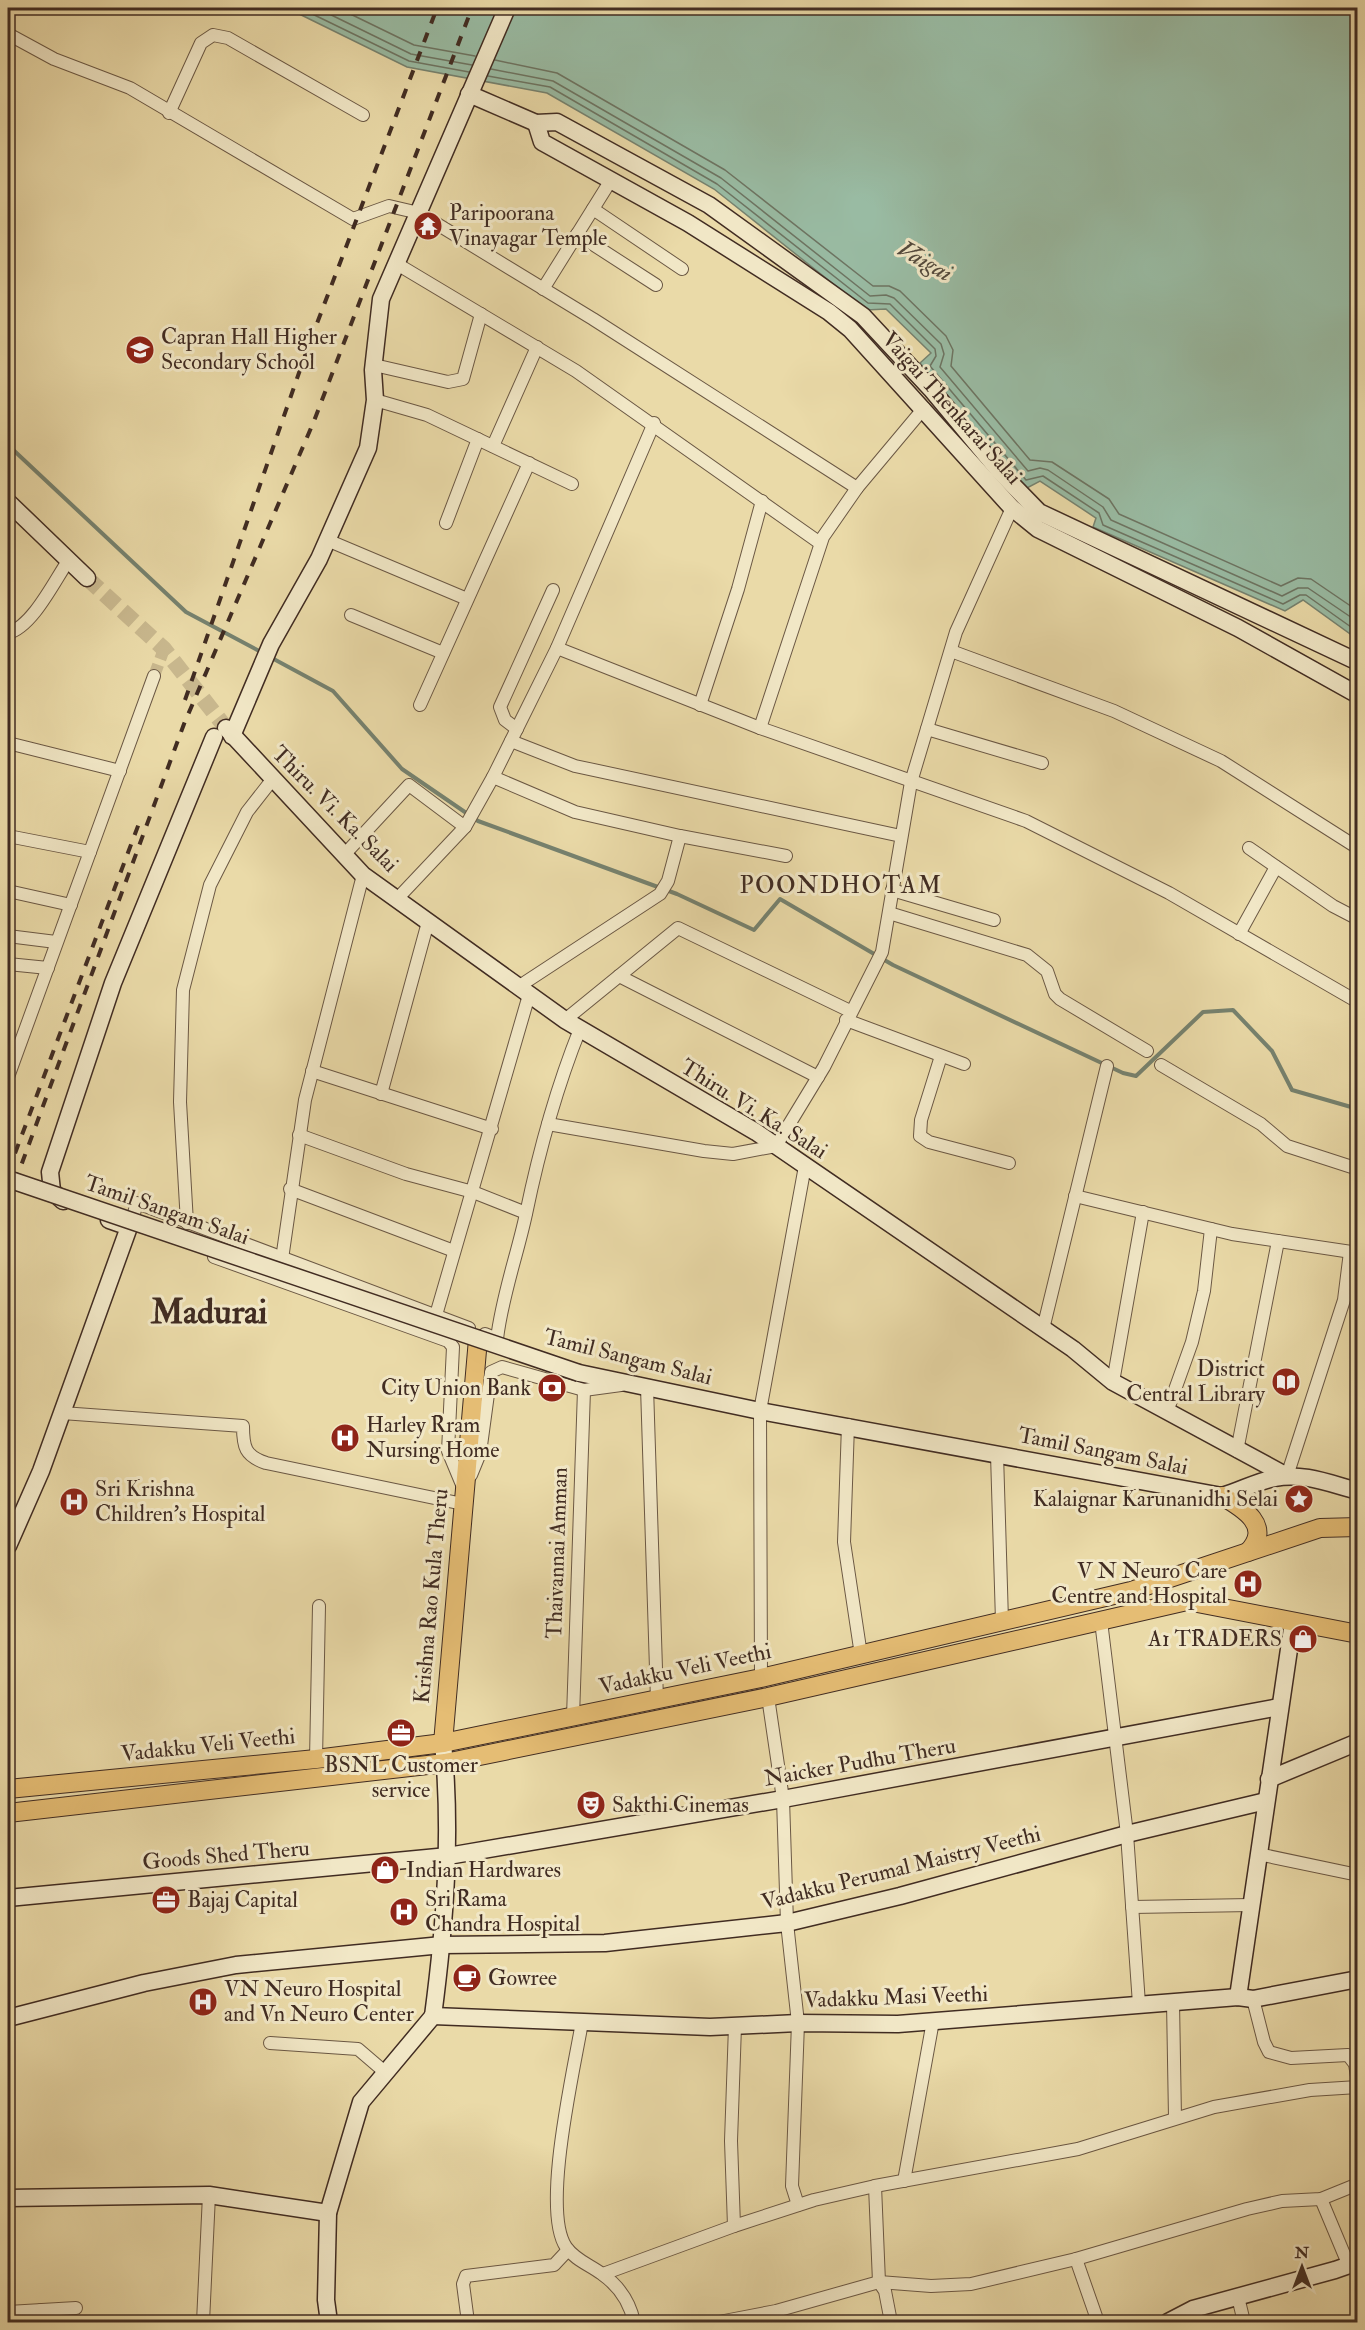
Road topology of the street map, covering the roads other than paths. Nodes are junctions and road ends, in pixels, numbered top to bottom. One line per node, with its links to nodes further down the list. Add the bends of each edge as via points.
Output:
1 (10, 8): 3 (street)
2 (507, 8): 5 (street)
3 (8, 13)
4 (8, 34): 6 (street, via 54,59 130,88)
5 (471, 90): 8 (street, Vaigai Thenkarai Salai); 11 (street)
6 (170, 113): 7 (street, via 201,43 213,35 228,38); 11 (street, via 353,219 389,206)
7 (363, 116)
8 (536, 123): 9 (street, Vaigai Thenkarai Salai, via 542,142); 43 (street, Vaigai Thenkarai Salai, via 556,122 709,205 863,316 1039,512)
9 (611, 180): 10 (street); 21 (street, Vaigai Thenkarai Salai, via 688,223 828,312 850,329)
10 (593, 208): 12 (street); 14 (street)
11 (419, 213): 13 (street); 16 (street)
12 (577, 234): 15 (street); 16 (street)
13 (397, 264): 17 (street); 19 (street, via 381,299)
14 (682, 269)
15 (656, 285)
16 (543, 289): 27 (street)
17 (481, 314): 18 (street); 19 (street, via 463,379 448,382)
18 (537, 347): 22 (street); 24 (street)
19 (374, 365): 20 (street)
20 (375, 400): 23 (street, via 428,415); 32 (street, via 368,448)
21 (924, 408): 27 (street); 30 (street, Vaigai Thenkarai Salai)
22 (654, 423): 28 (street); 40 (street)
23 (478, 439): 24 (street); 31 (street)
24 (493, 446): 25 (street)
25 (529, 463): 26 (street); 37 (street)
26 (572, 484)
27 (857, 488): 33 (street)
28 (762, 501): 33 (street); 47 (street)
29 (8, 502): 34 (street)
30 (1012, 508): 41 (street); 45 (street, Vaigai Thenkarai Salai, via 1038,529 1238,628)
31 (446, 524)
32 (327, 540): 37 (street); 51 (street)
33 (820, 543): 48 (street)
34 (68, 561): 35 (street); 39 (street, via 33,615)
35 (87, 578)
36 (553, 590): 49 (street, via 500,707 505,720)
37 (467, 599): 42 (street)
38 (351, 615): 42 (street)
39 (8, 633)
40 (557, 648): 47 (street); 49 (street)
41 (951, 651): 50 (street); 64 (street, via 1114,711 1221,761)
42 (443, 653): 46 (street)
43 (1358, 662)
44 (154, 676): 55 (street)
45 (1358, 695)
46 (420, 705)
47 (700, 705): 48 (street)
48 (760, 728): 58 (street)
49 (517, 729): 52 (street)
50 (927, 729): 54 (street); 58 (street)
51 (224, 734): 57 (street, Thiru. Vi. Ka. Salai); 112 (street, via 113,983 51,1173 52,1191 58,1199)
52 (511, 741): 56 (street); 61 (street, via 575,766)
53 (8, 743): 55 (street)
54 (1042, 763)
55 (120, 771): 65 (street)
56 (493, 777): 59 (street); 62 (street, via 574,812)
57 (272, 780): 66 (street, Thiru. Vi. Ka. Salai); 111 (street, via 247,812 210,885 183,990 180,1102)
58 (911, 782): 61 (street); 78 (street, via 1026,821 1169,893)
59 (465, 827): 66 (street, via 409,785); 72 (street)
60 (8, 836): 65 (street)
61 (902, 836): 70 (street)
62 (680, 837): 67 (street); 84 (street, via 668,881 660,894)
63 (1249, 848): 68 (street)
64 (1358, 848)
65 (90, 852): 73 (street)
66 (344, 855): 69 (street, Thiru. Vi. Ka. Salai)
67 (786, 856)
68 (1276, 867): 75 (street); 78 (street)
69 (363, 875): 72 (street, Thiru. Vi. Ka. Salai); 94 (street)
70 (892, 890): 74 (street); 76 (street)
71 (8, 891): 73 (street)
72 (397, 899): 77 (street, Thiru. Vi. Ka. Salai)
73 (71, 905): 80 (street)
74 (889, 913): 86 (street, via 879,958); 89 (street, via 1027,955 1047,971 1060,999)
75 (1358, 919)
76 (994, 920)
77 (428, 922): 84 (street, Thiru. Vi. Ka. Salai); 97 (street)
78 (1239, 934): 85 (street)
79 (8, 936): 80 (street)
80 (56, 942): 82 (street)
81 (8, 964): 82 (street)
82 (48, 968): 95 (street)
83 (619, 976): 86 (street, via 678,928); 87 (street); 96 (street)
84 (524, 991): 87 (street, Thiru. Vi. Ka. Salai); 99 (street)
85 (1358, 1002)
86 (848, 1015): 90 (street); 96 (street)
87 (565, 1020): 88 (street, Thiru. Vi. Ka. Salai)
88 (580, 1029): 98 (street); 101 (street, Thiru. Vi. Ka. Salai)
89 (1147, 1051)
90 (941, 1056): 91 (street); 102 (street, via 921,1120 920,1136 929,1142)
91 (963, 1064)
92 (1161, 1065): 104 (street, via 1261,1124 1287,1146)
93 (1107, 1066): 108 (street)
94 (312, 1071): 97 (street); 100 (street)
95 (8, 1077)
96 (818, 1077): 101 (street)
97 (381, 1094): 99 (street)
98 (548, 1124): 101 (street, via 704,1152 733,1154); 110 (street)
99 (492, 1129): 107 (street)
100 (299, 1135): 106 (street); 107 (street, via 406,1174)
101 (776, 1146): 103 (street, Thiru. Vi. Ka. Salai)
102 (1009, 1163)
103 (805, 1166): 119 (street, Thiru. Vi. Ka. Salai); 125 (street)
104 (1358, 1168)
105 (8, 1179): 120 (street, Tamil Sangam Salai, bridge)
106 (290, 1189): 115 (street); 117 (street)
107 (473, 1192): 110 (street); 115 (street)
108 (1076, 1196): 109 (street); 119 (street)
109 (1143, 1212): 113 (street); 121 (street)
110 (526, 1213): 118 (street, via 501,1307 497,1339)
111 (187, 1223): 112 (street, via 137,1203); 117 (street)
112 (129, 1227): 127 (street); 134 (street, via 448,1341 453,1347 448,1451)
113 (1211, 1229): 114 (street); 126 (street, via 1204,1290 1192,1342)
114 (1278, 1241): 116 (street); 129 (street)
115 (454, 1251): 118 (street)
116 (1354, 1252): 131 (street, via 1344,1300)
117 (282, 1259): 118 (street)
118 (436, 1315)
119 (1043, 1329): 121 (street, Thiru. Vi. Ka. Salai)
120 (478, 1339): 122 (street, Tamil Sangam Salai, bridge, via 579,1373); 134 (main road, Krishna Rao Kula Theru)
121 (1113, 1382): 126 (street, Thiru. Vi. Ka. Salai)
122 (628, 1384): 123 (street, Tamil Sangam Salai); 124 (street)
123 (647, 1387): 125 (street, Tamil Sangam Salai); 148 (street)
124 (584, 1390): 134 (street, via 501,1367 490,1372 480,1454); 150 (street, Thaivannai Amman)
125 (760, 1411): 128 (street, Tamil Sangam Salai); 146 (street)
126 (1167, 1412): 129 (street, Thiru. Vi. Ka. Salai)
127 (62, 1413): 134 (street, via 243,1426 243,1446 248,1454 266,1463); 136 (street)
128 (848, 1425): 130 (street, Tamil Sangam Salai); 145 (street, via 844,1542)
129 (1237, 1450): 131 (street, Thiru. Vi. Ka. Salai)
130 (997, 1454): 133 (street, Tamil Sangam Salai); 141 (street)
131 (1287, 1476): 132 (street); 133 (street)
132 (1358, 1491)
133 (1222, 1496): 137 (main road, via 1254,1520 1256,1544)
134 (463, 1497): 153 (main road, Krishna Rao Kula Theru)
135 (1358, 1527): 137 (main road, Vadakku Veli Veethi, via 1320,1528)
136 (8, 1546)
137 (1248, 1552): 138 (main road, Vadakku Veli Veethi)
138 (1190, 1571): 139 (main road, via 1185,1583); 141 (main road, Vadakku Veli Veethi, via 1131,1591)
139 (1187, 1601): 142 (main road, Vadakku Veli Veethi); 143 (main road)
140 (319, 1606): 154 (street)
141 (1002, 1621): 145 (main road, Vadakku Veli Veethi)
142 (1101, 1621): 147 (main road, Vadakku Veli Veethi); 151 (street)
143 (1293, 1622): 144 (main road); 149 (street)
144 (1358, 1634)
145 (861, 1655): 146 (main road, Vadakku Veli Veethi)
146 (761, 1678): 148 (main road, Vadakku Veli Veethi)
147 (768, 1697): 155 (main road, Vadakku Veli Veethi); 158 (street)
148 (657, 1700): 150 (main road, Vadakku Veli Veethi)
149 (1279, 1707): 151 (street, Naicker Pudhu Theru); 156 (street)
150 (573, 1717): 153 (main road, Vadakku Veli Veethi)
151 (1117, 1737): 158 (street, Naicker Pudhu Theru); 161 (street)
152 (1358, 1742): 156 (street)
153 (443, 1743): 154 (main road, Vadakku Veli Veethi); 155 (street)
154 (316, 1759): 157 (main road, Vadakku Veli Veethi)
155 (445, 1763): 160 (main road, Vadakku Veli Veethi); 163 (street)
156 (1269, 1779): 159 (street)
157 (8, 1789)
158 (783, 1799): 163 (street, Naicker Pudhu Theru); 168 (street)
159 (1266, 1801): 161 (street, Vadakku Perumal Maistry Veethi); 162 (street)
160 (8, 1813)
161 (1127, 1834): 167 (street); 168 (street, Vadakku Perumal Maistry Veethi)
162 (1258, 1854): 164 (street); 166 (street)
163 (448, 1856): 165 (street, Goods Shed Theru); 169 (street)
164 (1358, 1875)
165 (8, 1899)
166 (1251, 1905): 167 (street); 171 (street)
167 (1132, 1907): 173 (street)
168 (787, 1923): 169 (street, Vadakku Perumal Maistry Veethi, via 604,1943); 178 (street)
169 (442, 1945): 174 (street); 175 (street, Vadakku Perumal Maistry Veethi, via 236,1965 144,1983)
170 (1358, 1979): 171 (street, Vadakku Masi Veethi)
171 (1246, 1998): 172 (street, Vadakku Masi Veethi); 182 (street, via 1269,2052 1291,2058 1348,2055 1355,2064)
172 (1173, 2002): 173 (street, Vadakku Masi Veethi); 183 (street)
173 (1139, 2004): 176 (street, Vadakku Masi Veethi)
174 (433, 2016): 177 (street, Vadakku Masi Veethi); 181 (street)
175 (8, 2018)
176 (933, 2021): 178 (street, Vadakku Masi Veethi); 184 (street)
177 (582, 2022): 179 (street, Vadakku Masi Veethi); 193 (street, via 555,2189 558,2227)
178 (798, 2023): 179 (street, Vadakku Masi Veethi); 190 (street, via 792,2186)
179 (735, 2026): 192 (street, via 731,2141)
180 (270, 2043): 181 (street, via 358,2049)
181 (386, 2073): 191 (street, via 362,2102)
182 (1358, 2085): 183 (street, via 1268,2097)
183 (1175, 2118): 184 (street, via 1078,2149)
184 (904, 2181): 186 (street)
185 (1358, 2184): 189 (street)
186 (874, 2186): 190 (street); 197 (street)
187 (209, 2195): 188 (street); 191 (street); 203 (street)
188 (8, 2198)
189 (1321, 2199): 194 (street, via 1281,2201 1247,2209); 195 (street)
190 (798, 2205): 192 (street)
191 (327, 2213): 204 (street)
192 (734, 2226): 196 (street)
193 (568, 2250): 196 (street); 205 (street, via 554,2265 466,2276 463,2284)
194 (1076, 2259): 197 (street, via 971,2284); 209 (street)
195 (1353, 2264): 198 (street)
196 (603, 2274): 206 (street, via 631,2308)
197 (879, 2282): 207 (street, via 776,2311); 208 (street, via 885,2291)
198 (1238, 2297): 202 (street); 211 (street)
199 (76, 2308): 201 (street)
200 (8, 2312): 201 (street)
201 (41, 2316)
202 (1195, 2316): 210 (street)
203 (203, 2322)
204 (329, 2322)
205 (468, 2322)
206 (634, 2322)
207 (719, 2322)
208 (891, 2322)
209 (1098, 2322)
210 (1168, 2322)
211 (1244, 2322)

